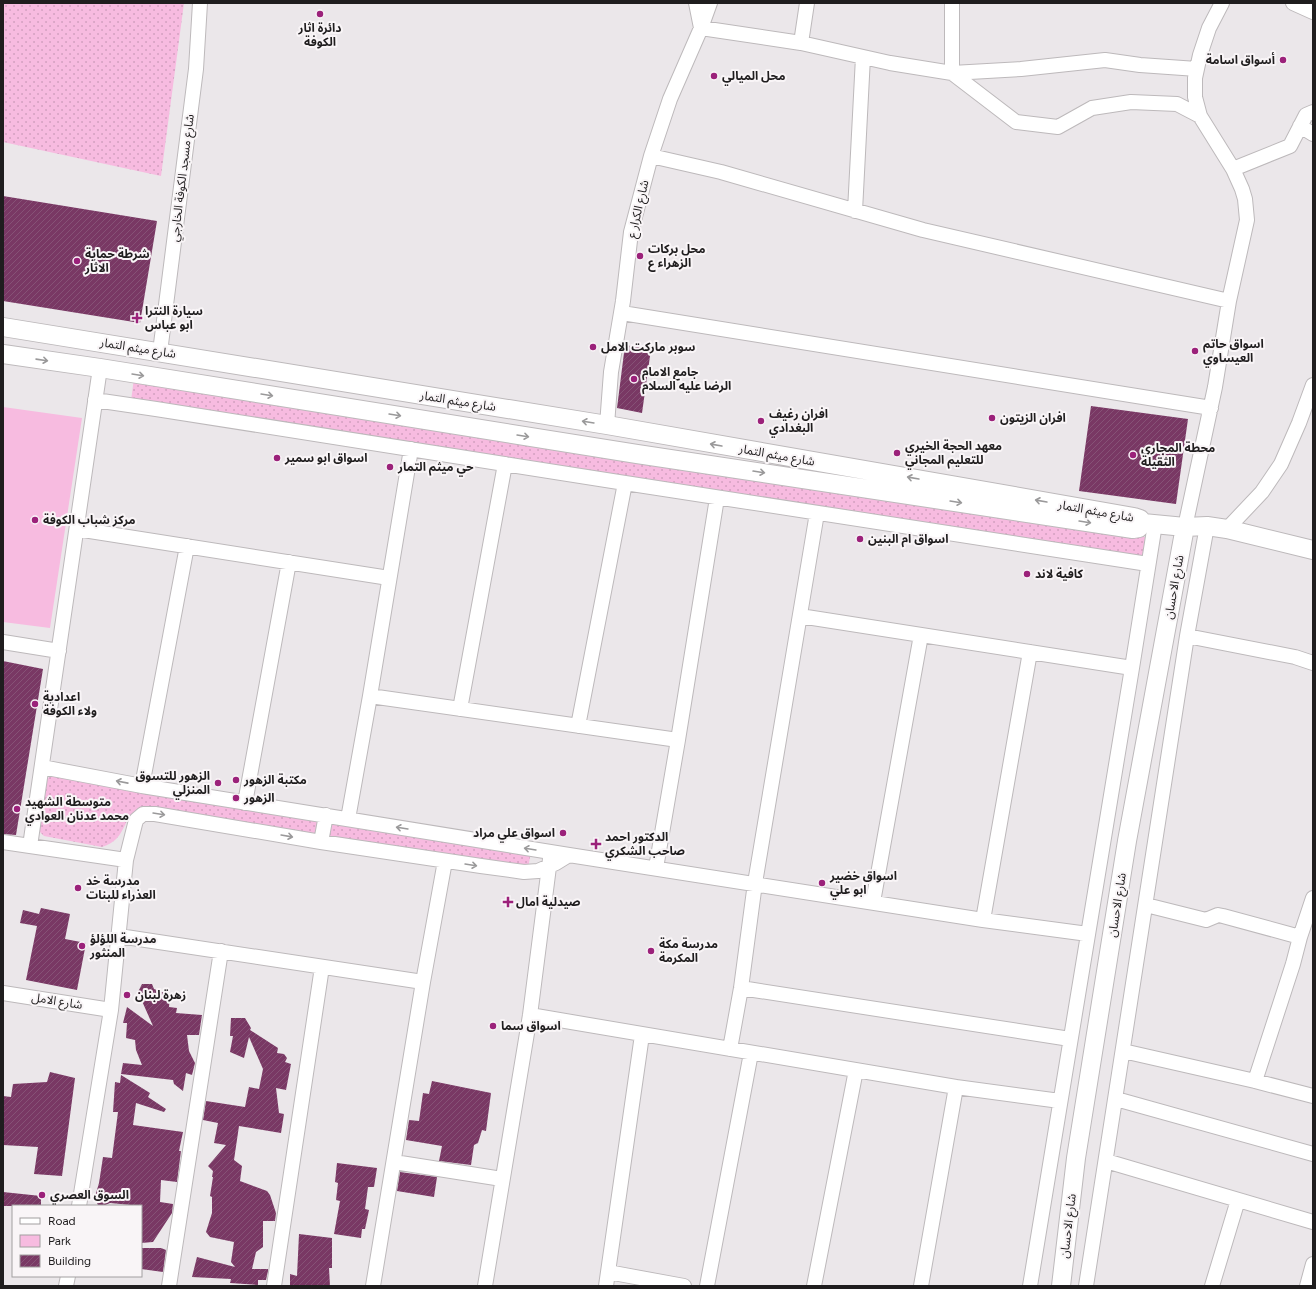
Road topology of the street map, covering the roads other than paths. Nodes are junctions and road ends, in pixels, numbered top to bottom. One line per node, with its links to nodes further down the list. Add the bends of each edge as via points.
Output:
1 (200, 3): 24 (street, شارع مسجد الكوفة الخارجي, via 196,69)
2 (696, 3): 9 (street)
3 (710, 3): 9 (street, شارع الكرار ع)
4 (806, 3): 10 (street)
5 (952, 3): 13 (street)
6 (1222, 3): 12 (street, via 1204,41)
7 (1293, 3): 8 (street)
8 (1313, 12)
9 (701, 28): 10 (street); 18 (street, شارع الكرار ع, via 670,98)
10 (801, 44): 11 (street)
11 (863, 57): 13 (street); 20 (street)
12 (1197, 69): 13 (street, via 1140,66 1105,60); 15 (street, via 1195,92)
13 (952, 73): 15 (street, via 1016,122 1058,127 1092,108 1131,102 1177,104)
14 (1313, 112): 16 (street, via 1306,116)
15 (1200, 116): 19 (street)
16 (1300, 126): 17 (street); 19 (street, via 1290,146)
17 (1313, 134)
18 (651, 156): 20 (street, via 721,172); 22 (street, شارع الكرار ع, via 631,232)
19 (1233, 169): 21 (street, via 1245,199 1247,220)
20 (855, 211): 21 (street, via 923,230)
21 (1229, 301): 29 (street)
22 (622, 313): 29 (street); 30 (street, شارع الكرار ع, via 611,372)
23 (3, 327): 24 (street, شارع ميثم التمار)
24 (160, 352): 30 (street, شارع ميثم التمار, one-way to 24)
25 (3, 354): 26 (street, شارع ميثم التمار, one-way to 26)
26 (100, 368): 28 (street); 36 (street, شارع ميثم التمار, one-way to 36, via 637,454 1133,529)
27 (1313, 385): 40 (street, via 1281,464 1262,492)
28 (95, 400): 31 (street); 39 (street)
29 (1211, 408): 38 (street)
30 (606, 425): 36 (street, شارع ميثم التمار, one-way to 30, via 1134,517)
31 (410, 449): 32 (street); 45 (street)
32 (505, 464): 33 (street); 55 (street)
33 (625, 483): 34 (street); 56 (street)
34 (717, 498): 35 (street); 57 (street)
35 (817, 513): 44 (street); 46 (street)
36 (1149, 524): 38 (street); 44 (street)
37 (1207, 526): 38 (street); 40 (street); 48 (street)
38 (1185, 527): 116 (street, شارع الاحسان, via 1127,841 1076,1158)
39 (76, 529): 41 (street); 50 (street)
40 (1227, 529): 42 (street)
41 (187, 546): 43 (street); 59 (street)
42 (1313, 550)
43 (289, 562): 45 (street); 60 (street)
44 (1148, 564): 53 (street)
45 (389, 578): 54 (street)
46 (800, 616): 47 (street); 72 (street)
47 (921, 635): 51 (street); 74 (street)
48 (1187, 636): 52 (street, via 1295,657); 75 (street)
49 (3, 642): 50 (street)
50 (59, 651): 58 (street)
51 (1030, 652): 53 (street); 76 (street)
52 (1313, 663)
53 (1132, 668): 77 (street)
54 (370, 696): 55 (street); 62 (street)
55 (460, 709): 56 (street)
56 (578, 726): 57 (street)
57 (678, 740): 71 (street)
58 (42, 767): 59 (street, one-way to 58); 65 (street)
59 (142, 786): 60 (street)
60 (245, 803): 61 (street)
61 (326, 815): 62 (street); 64 (street)
62 (348, 819): 66 (street, one-way to 62)
63 (3, 842): 65 (street)
64 (321, 842): 68 (street, one-way to 64, via 136,820 143,814 150,813); 69 (street)
65 (30, 846): 68 (street)
66 (551, 852): 67 (street); 70 (street)
67 (569, 855): 70 (street); 71 (street)
68 (126, 860): 78 (street)
69 (445, 861): 70 (street, one-way to 70, via 524,872); 82 (street)
70 (548, 867): 86 (street)
71 (656, 868): 72 (street)
72 (755, 883): 74 (street); 83 (street)
73 (1313, 898): 79 (street)
74 (873, 902): 76 (street)
75 (1146, 905): 79 (street, via 1206,920 1218,915 1223,916); 90 (street)
76 (983, 920): 77 (street)
77 (1088, 934): 88 (street)
78 (119, 936): 80 (street); 85 (street)
79 (1300, 938): 93 (street)
80 (220, 951): 81 (street); 107 (street)
81 (322, 967): 82 (street); 108 (street)
82 (423, 982): 100 (street)
83 (741, 988): 88 (street); 89 (street)
84 (3, 993): 85 (street, شارع الامل)
85 (111, 1010): 103 (street)
86 (530, 1015): 87 (street); 101 (street)
87 (642, 1035): 89 (street); 106 (street)
88 (1070, 1039): 97 (street)
89 (730, 1049): 91 (street)
90 (1123, 1051): 93 (street); 96 (street)
91 (751, 1053): 92 (street); 112 (street)
92 (856, 1070): 94 (street); 113 (street)
93 (1255, 1081): 95 (street)
94 (956, 1086): 97 (street); 114 (street)
95 (1313, 1096)
96 (1116, 1099): 98 (street); 99 (street)
97 (1060, 1102): 115 (street)
98 (1313, 1154)
99 (1106, 1161): 102 (street); 117 (street)
100 (394, 1162): 101 (street); 109 (street)
101 (502, 1179): 110 (street)
102 (1238, 1200): 104 (street); 118 (street)
103 (79, 1205)
104 (1313, 1222)
105 (1313, 1264): 119 (street)
106 (607, 1279): 111 (street)
107 (169, 1286)
108 (274, 1286)
109 (373, 1286)
110 (485, 1286)
111 (684, 1286)
112 (708, 1286)
113 (814, 1286)
114 (921, 1286)
115 (1030, 1286)
116 (1061, 1286)
117 (1086, 1286)
118 (1212, 1286)
119 (1307, 1286)

